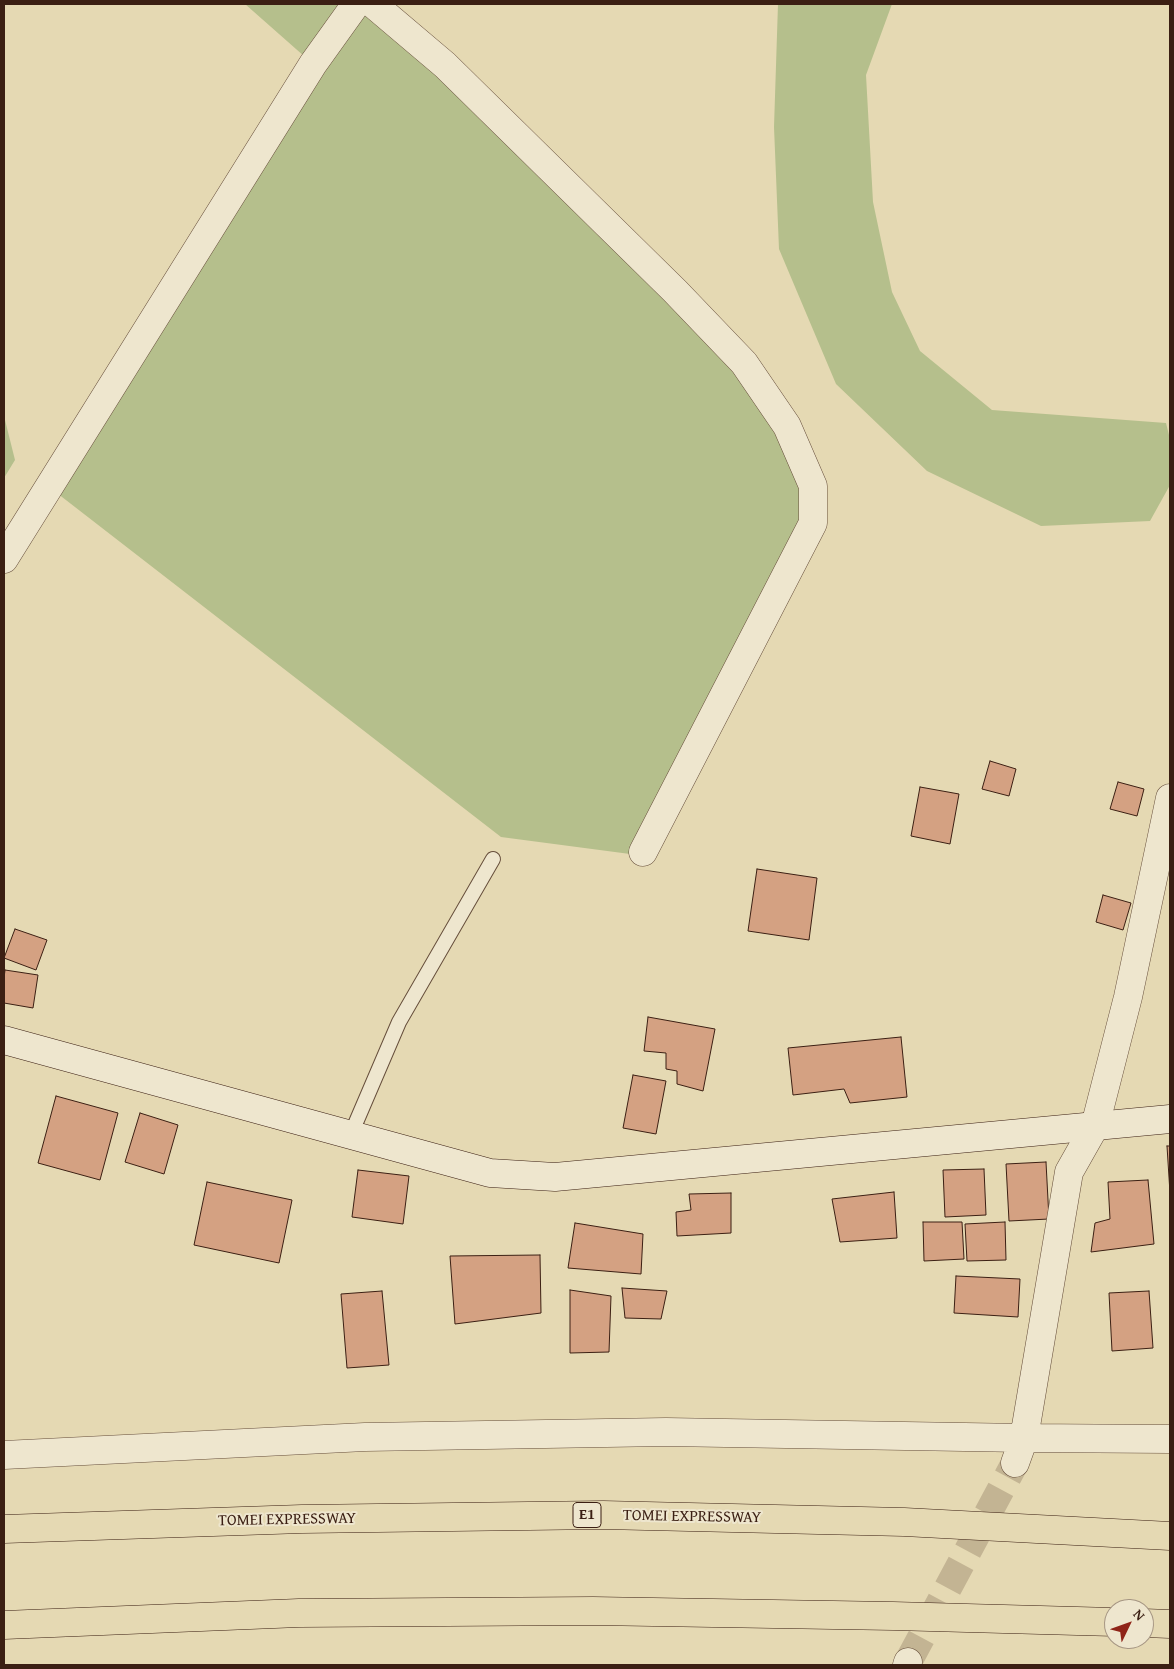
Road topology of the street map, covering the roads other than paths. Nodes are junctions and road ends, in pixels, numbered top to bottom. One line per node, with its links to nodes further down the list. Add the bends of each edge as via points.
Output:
1 (356, 4): 3 (street, via 313,64)
2 (373, 4): 5 (street, via 445,65 744,363 787,426 813,486 812,523)
3 (4, 559)
4 (1170, 798): 9 (street, via 1128,997)
5 (644, 852)
6 (493, 859): 10 (lane, via 399,1022)
7 (4, 1040): 10 (street)
8 (1170, 1119): 9 (street)
9 (1095, 1126): 10 (street, via 555,1177 490,1173); 12 (street, via 1069,1172)
10 (351, 1134)
11 (1170, 1439): 12 (street)
12 (1020, 1451): 13 (street, via 656,1432 365,1437)
13 (4, 1455)
14 (4, 1529): 15 (highway, TOMEI EXPRESSWAY / E1, via 302,1519 603,1515 904,1522)
15 (1170, 1536)
16 (1104, 1622): 19 (highway, via 583,1612 299,1614)
17 (1154, 1623): 18 (highway)
18 (1170, 1624)
19 (4, 1625)

